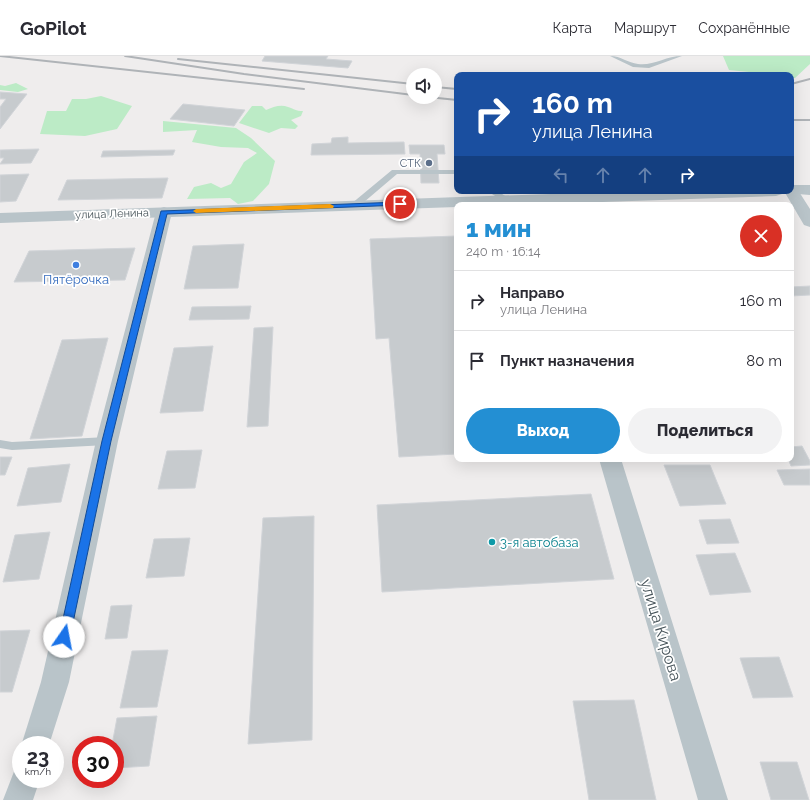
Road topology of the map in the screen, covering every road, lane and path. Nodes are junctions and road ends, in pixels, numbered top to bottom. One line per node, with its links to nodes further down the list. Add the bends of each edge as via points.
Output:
1 (613, 56): 2 (lane, via 635,66 649,66)
2 (679, 56)
3 (454, 172): 13 (lane, via 395,172)
4 (794, 190): 5 (street)
5 (810, 190)
6 (497, 194): 9 (lane)
7 (653, 194): 12 (street, улица Ленина)
8 (793, 194): 16 (street)
9 (508, 200): 11 (street, улица Ленина); 12 (street, улица Ленина)
10 (454, 202): 13 (street, улица Ленина)
11 (457, 202)
12 (532, 202)
13 (354, 206): 14 (street, улица Ленина)
14 (164, 212): 15 (street, улица Ленина); 17 (street)
15 (0, 218)
16 (810, 222)
17 (107, 441): 18 (lane, via 12,446); 20 (street, via 55,682)
18 (0, 444)
19 (611, 462): 23 (street, улица Кирова)
20 (38, 736)
21 (22, 788): 22 (street)
22 (18, 800)
23 (713, 800)

